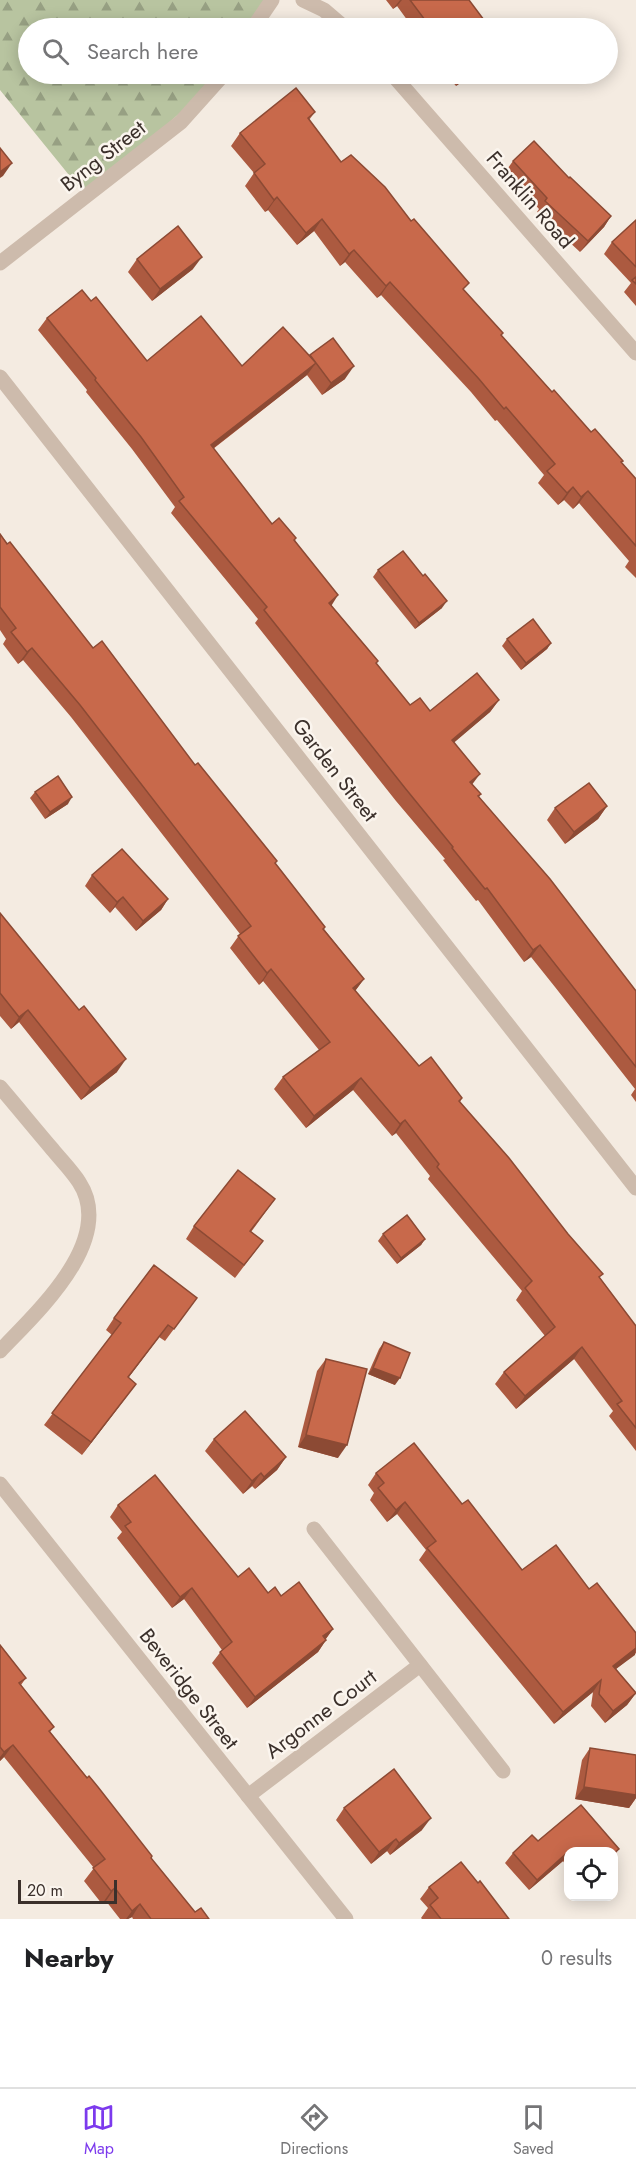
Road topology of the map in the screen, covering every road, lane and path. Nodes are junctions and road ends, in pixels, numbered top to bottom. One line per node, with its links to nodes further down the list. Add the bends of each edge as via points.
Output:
1 (272, 0): 3 (street)
2 (303, 0): 4 (street)
3 (260, 18)
4 (333, 18)
5 (215, 84): 7 (street, Byng Street, via 181,123)
6 (401, 84): 8 (street, Franklin Road)
7 (0, 263)
8 (636, 353)
9 (0, 377): 11 (street, Garden Street)
10 (0, 1087): 12 (street, via 81,1183 88,1208 88,1232 78,1259 46,1302)
11 (636, 1188)
12 (0, 1352)
13 (0, 1484): 17 (street, Beveridge Street)
14 (314, 1529): 15 (street)
15 (420, 1665): 16 (street); 17 (street, Argonne Court)
16 (503, 1771)
17 (248, 1796): 18 (street, Beveridge Street)
18 (346, 1919)

